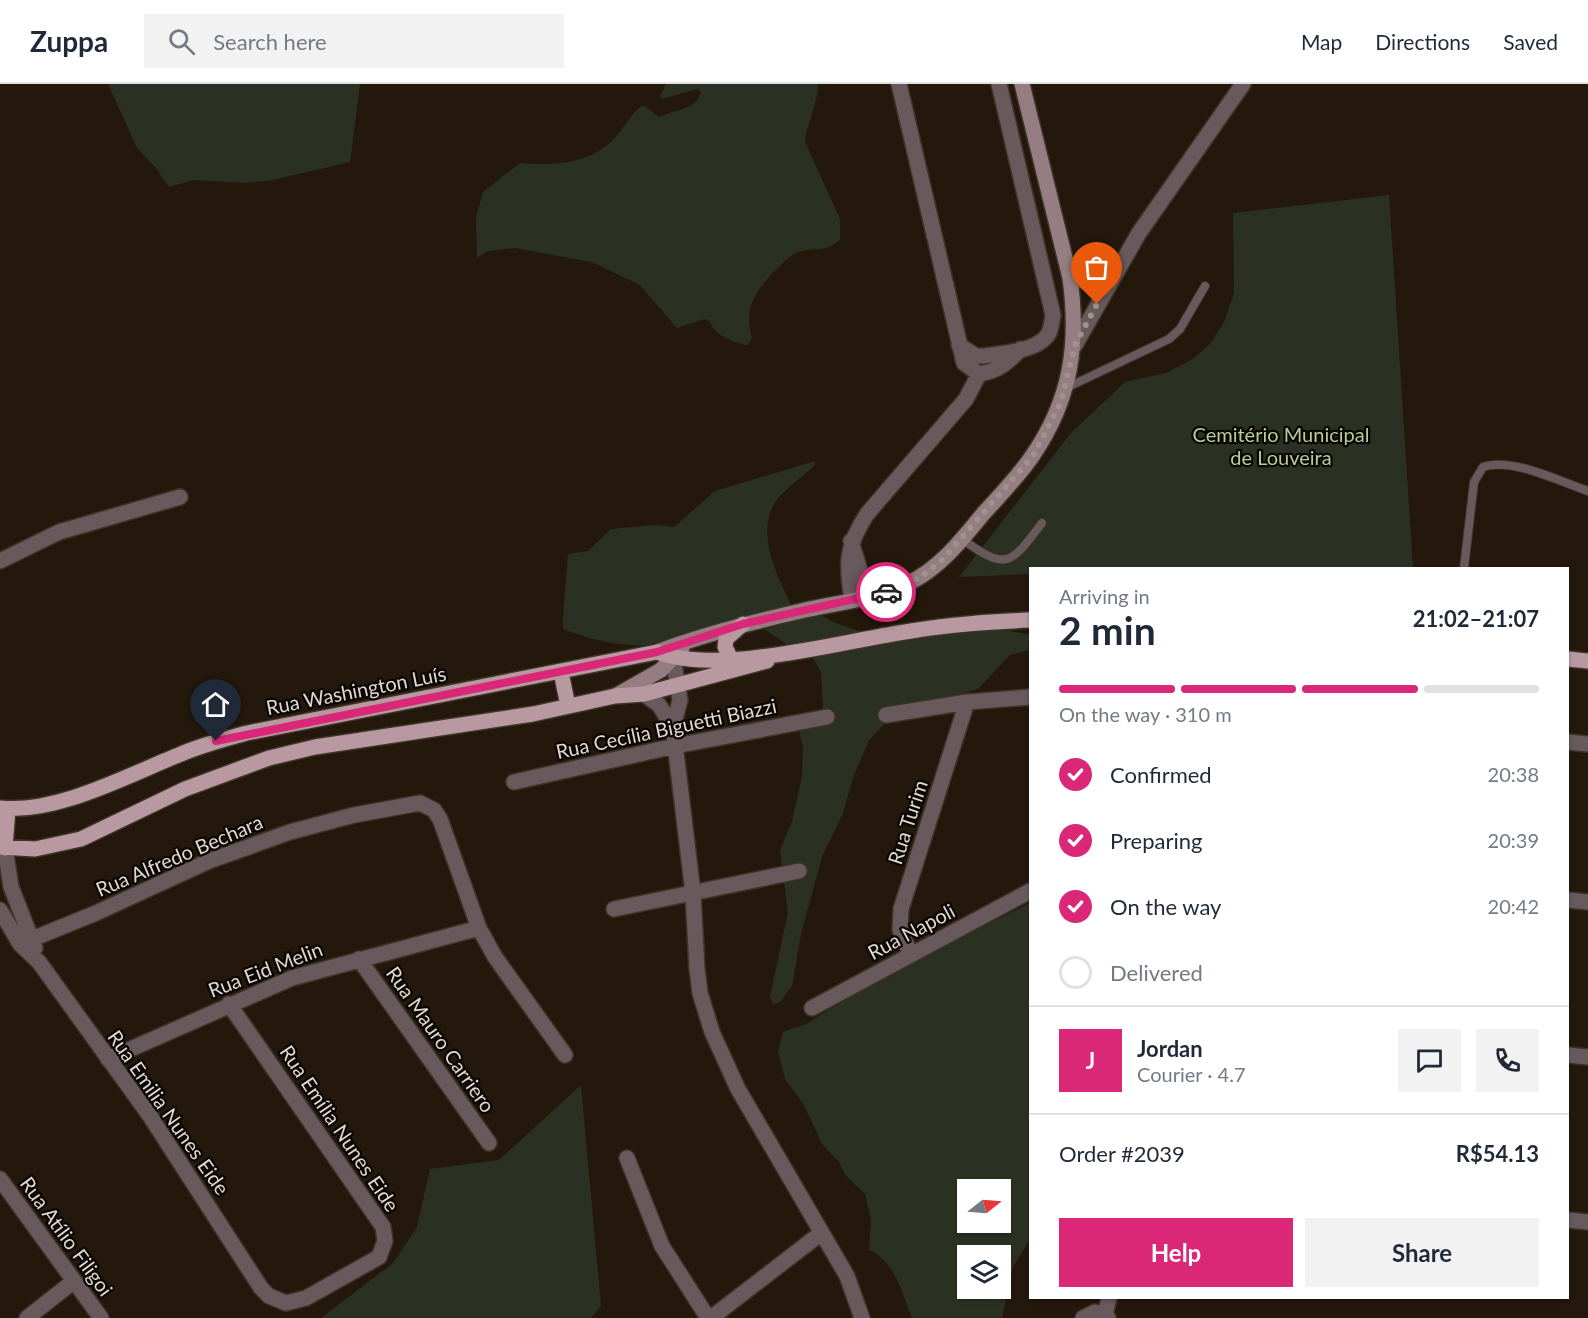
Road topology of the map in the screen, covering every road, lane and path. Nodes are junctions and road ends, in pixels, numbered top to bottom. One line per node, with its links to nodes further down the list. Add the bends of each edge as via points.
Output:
1 (899, 84): 8 (street)
2 (999, 84): 10 (street, via 1053,315 1049,333 1039,343)
3 (1022, 84): 5 (main road)
4 (1243, 84): 6 (street)
5 (1070, 278): 6 (street, via 1088,282); 9 (main road)
6 (1111, 279): 9 (street)
7 (1205, 286): 12 (lane, via 1180,329 1169,339)
8 (959, 345): 10 (street, via 983,357); 11 (street, via 964,363)
9 (1075, 345): 12 (main road)
10 (1022, 349): 11 (street, via 998,370)
11 (979, 374): 17 (street, via 966,399 867,514)
12 (1065, 389): 16 (main road, via 1033,456)
13 (1588, 491): 19 (lane, via 1511,465 1482,466 1474,482)
14 (180, 497): 18 (street, via 58,532)
15 (1042, 523): 16 (lane, via 1017,556 1007,559 996,560)
16 (962, 539): 20 (main road, via 921,577)
17 (851, 541): 20 (street); 21 (street, via 847,563)
18 (0, 561)
19 (1464, 567)
20 (868, 597): 21 (main road)
21 (852, 600): 23 (main road)
22 (1029, 620): 26 (main road, via 946,626)
23 (743, 624): 24 (main road); 28 (main road, via 726,639 725,648)
24 (687, 641): 25 (main road); 27 (main road)
25 (657, 652): 27 (main road); 31 (main road, Rua Washington Luís)
26 (790, 652): 28 (main road); 32 (main road)
27 (673, 658): 28 (main road); 32 (street); 34 (main road, via 650,678)
28 (731, 659)
29 (1569, 659): 30 (main road)
30 (1588, 661)
31 (561, 672): 37 (main road); 45 (main road, Rua Washington Luís, via 247,733 84,793 45,804)
32 (677, 687): 33 (main road); 40 (street, via 680,700)
33 (644, 694): 34 (main road); 40 (street, via 659,705)
34 (615, 696): 37 (main road)
35 (1029, 697): 36 (street)
36 (967, 702): 38 (street); 56 (street, Rua Turim, via 901,909 900,930)
37 (568, 706): 46 (main road, via 269,758 185,789 81,839 35,849)
38 (886, 715)
39 (827, 717): 43 (street, Rua Cecília Biguetti Biazzi)
40 (673, 727): 43 (street)
41 (1569, 742): 42 (street)
42 (1588, 744)
43 (675, 746): 44 (street, Rua Cecília Biguetti Biazzi); 49 (street)
44 (514, 782)
45 (4, 809): 46 (main road, via 9,828)
46 (2, 848): 55 (street, Rua Emilia Nunes Eide)
47 (799, 871): 49 (street)
48 (1029, 892): 56 (street, Rua Napoli)
49 (693, 893): 52 (street); 69 (street, via 698,977 712,1032 738,1089)
50 (1569, 900): 51 (street)
51 (1588, 902)
52 (614, 909)
53 (0, 910): 55 (street, Rua Emilia Nunes Eide)
54 (479, 928): 55 (street, Rua Alfredo Bechara, via 440,819 434,810 420,803 354,815 252,844); 57 (street, Rua Eid Melin); 60 (street, Rua Alfredo Bechara, via 495,957)
55 (26, 941): 63 (street, Rua Emilia Nunes Eide)
56 (911, 956): 59 (street, Rua Napoli)
57 (359, 959): 58 (street, Rua Eid Melin, via 292,978); 64 (street, Rua Mauro Carriero)
58 (229, 1004): 63 (street, Rua Eid Melin); 71 (street, Rua Emília Nunes Eide, via 376,1215 385,1241 379,1257 297,1302 277,1301)
59 (812, 1008)
60 (565, 1055)
61 (1569, 1055): 62 (street)
62 (1588, 1057)
63 (108, 1059): 71 (street, Rua Emilia Nunes Eide, via 186,1169)
64 (489, 1143)
65 (627, 1158): 77 (street, via 662,1246)
66 (0, 1179): 70 (street, Rua Atílio Filigoi)
67 (1569, 1220): 68 (street)
68 (1588, 1222)
69 (820, 1234): 77 (street); 78 (street, via 847,1276)
70 (74, 1281): 75 (street); 76 (street, Rua Atílio Filigoi)
71 (261, 1288)
72 (1096, 1299): 74 (street)
73 (1108, 1299): 74 (street)
74 (1096, 1316)
75 (27, 1318)
76 (101, 1318)
77 (710, 1318)
78 (862, 1318)

